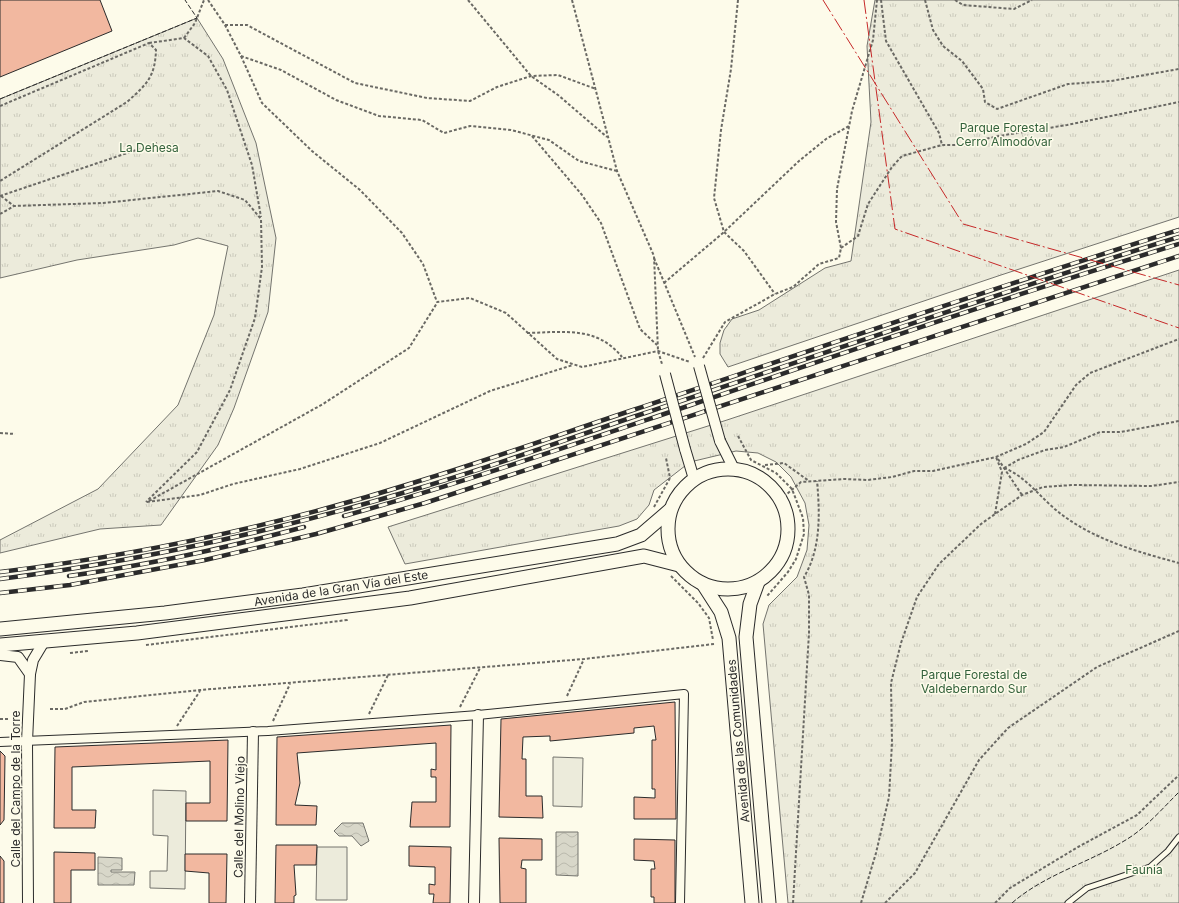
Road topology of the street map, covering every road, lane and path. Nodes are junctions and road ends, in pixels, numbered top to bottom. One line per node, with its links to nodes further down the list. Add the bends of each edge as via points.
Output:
1 (204, 0): 12 (path, via 195,23)
2 (208, 0): 11 (path)
3 (468, 0): 16 (path)
4 (572, 0): 17 (path)
5 (738, 0): 31 (path, via 714,198)
6 (877, 0): 20 (path, via 873,40)
7 (881, 0): 24 (path, via 886,41 939,133)
8 (925, 0): 15 (path, via 933,30 943,46 962,61 983,89 985,102 997,109 1068,84 1111,81)
9 (955, 0): 10 (path, via 963,5 1014,9)
10 (1032, 0)
11 (225, 24): 14 (path); 16 (path, via 247,25 355,83 434,100 470,101 496,87)
12 (184, 38): 13 (path); 30 (path, via 208,56 227,90 252,165)
13 (149, 43): 19 (path); 26 (path, via 156,50 155,67 145,86 127,102)
14 (240, 56): 21 (path, via 281,70 336,100 379,116 422,120 444,133 470,126); 36 (path, via 262,103 312,151 360,190 402,232 423,264)
15 (1179, 69)
16 (530, 76): 17 (path, via 558,75); 22 (path, via 558,95)
17 (596, 89): 22 (path)
18 (1179, 102): 24 (path, via 957,145)
19 (0, 106)
20 (850, 126): 31 (path, via 826,139 804,157); 32 (path, via 837,189 836,222)
21 (531, 135): 25 (path, via 549,140 579,161); 39 (path, via 582,195 601,223 640,329)
22 (608, 138): 25 (path)
23 (157, 143): 27 (path)
24 (942, 145): 32 (path, via 902,156 868,204 858,236)
25 (617, 171): 33 (path)
26 (0, 181)
27 (0, 196): 28 (path)
28 (14, 206): 29 (path); 30 (path, via 103,203 218,191 245,200)
29 (0, 214)
30 (261, 219): 62 (path, via 262,267 255,318 230,390 197,452)
31 (724, 232): 34 (path); 35 (path, via 744,251)
32 (841, 248): 35 (path, via 839,258 819,264 793,287)
33 (654, 256): 34 (path); 39 (path)
34 (664, 283): 43 (path)
35 (775, 294): 43 (path, via 725,322)
36 (438, 302): 37 (path, via 470,298 506,313); 62 (path, via 409,348 323,404)
37 (526, 333): 41 (path, via 573,332 598,337 616,349); 42 (path, via 557,359)
38 (1179, 339): 49 (path, via 1090,373 1076,385 1044,432 1026,444)
39 (658, 346): 40 (path)
40 (658, 351): 41 (path); 43 (path); 44 (path)
41 (622, 357): 42 (path, via 582,367)
42 (574, 364): 62 (path, via 490,390 373,446 300,469 233,484 200,495)
43 (698, 366): 53 (street, bridge, via 720,441)
44 (664, 374): 54 (street, bridge)
45 (1179, 421): 52 (path, via 1121,432 1100,432 1064,447 1045,450 1018,460)
46 (0, 433): 47 (path)
47 (15, 434)
48 (738, 436): 51 (path, via 751,460)
49 (996, 457): 52 (path); 56 (path, via 933,471 914,471 892,478); 65 (path, via 1002,472)
50 (666, 458): 63 (path, via 670,478)
51 (764, 465): 55 (path, via 784,462); 58 (path, via 776,472)
52 (1004, 468): 59 (path, via 1015,472); 60 (path)
53 (734, 469): 54 (street, via 713,471); 61 (street, via 756,476 770,487)
54 (694, 479): 64 (street, via 682,490)
55 (809, 481): 56 (path); 58 (path, via 801,482)
56 (817, 481): 109 (path, via 818,531 810,566 804,577 809,595 809,633)
57 (1179, 482): 59 (path, via 1151,486 1073,485)
58 (792, 490): 61 (path); 71 (path, via 803,518 804,534 796,559 788,572)
59 (1034, 490): 60 (path); 66 (path, via 1062,516 1098,537 1135,551)
60 (1022, 495): 65 (path)
61 (780, 500): 69 (street, via 787,523 786,546 775,566)
62 (146, 502)
63 (654, 507)
64 (670, 510): 67 (street, via 669,542); 73 (street, Avenida de la Gran Vía del Este, via 642,535 617,544 303,595 165,613)
65 (995, 514): 110 (path, via 939,564 917,597 891,683 892,743 889,797)
66 (1179, 563)
67 (679, 565): 70 (street); 75 (street, Avenida de la Gran Vía del Este, via 644,556 410,598 137,633)
68 (666, 574): 76 (path, via 672,576 709,618)
69 (758, 582): 70 (street, via 731,590); 108 (street, Avenida de las Comunidades, via 750,604 746,637)
70 (703, 584): 107 (street, Avenida de las Comunidades, via 721,612 729,638)
71 (763, 600)
72 (346, 614): 79 (path, via 347,620)
73 (0, 629)
74 (1179, 631): 111 (path, via 1097,667 1008,728 979,760 915,873)
75 (45, 640): 78 (street, Avenida de la Gran Vía del Este); 85 (street, Calle del Campo de la Torre, via 32,660)
76 (714, 640)
77 (714, 644): 83 (path)
78 (0, 645)
79 (144, 646)
80 (92, 650): 81 (path)
81 (70, 652)
82 (0, 655): 85 (street, via 18,657)
83 (584, 659): 84 (path); 89 (path)
84 (480, 668): 86 (path); 92 (path)
85 (30, 674): 100 (street, Calle del Campo de la Torre)
86 (388, 675): 87 (path); 95 (path)
87 (290, 684): 88 (path); 96 (path)
88 (200, 690): 90 (path, via 84,702 65,709); 98 (path)
89 (562, 707): 91 (street); 106 (street, via 684,694)
90 (50, 709)
91 (478, 715): 92 (street); 105 (street)
92 (455, 717): 95 (street)
93 (0, 719): 94 (path)
94 (9, 719)
95 (364, 724): 96 (street)
96 (268, 731): 97 (street)
97 (254, 732): 98 (street); 104 (street, Calle del Molino Viejo)
98 (172, 736): 100 (street)
99 (0, 742): 100 (street)
100 (27, 742): 103 (street, Calle del Campo de la Torre)
101 (1179, 775): 112 (path, via 1137,815 1010,888)
102 (1179, 836): 113 (lane, via 1168,851 1150,867 1088,888)
103 (28, 903)
104 (250, 903)
105 (474, 903)
106 (680, 903)
107 (752, 903)
108 (769, 903)
109 (793, 903)
110 (861, 903)
111 (885, 903)
112 (995, 903)
113 (1068, 903)

